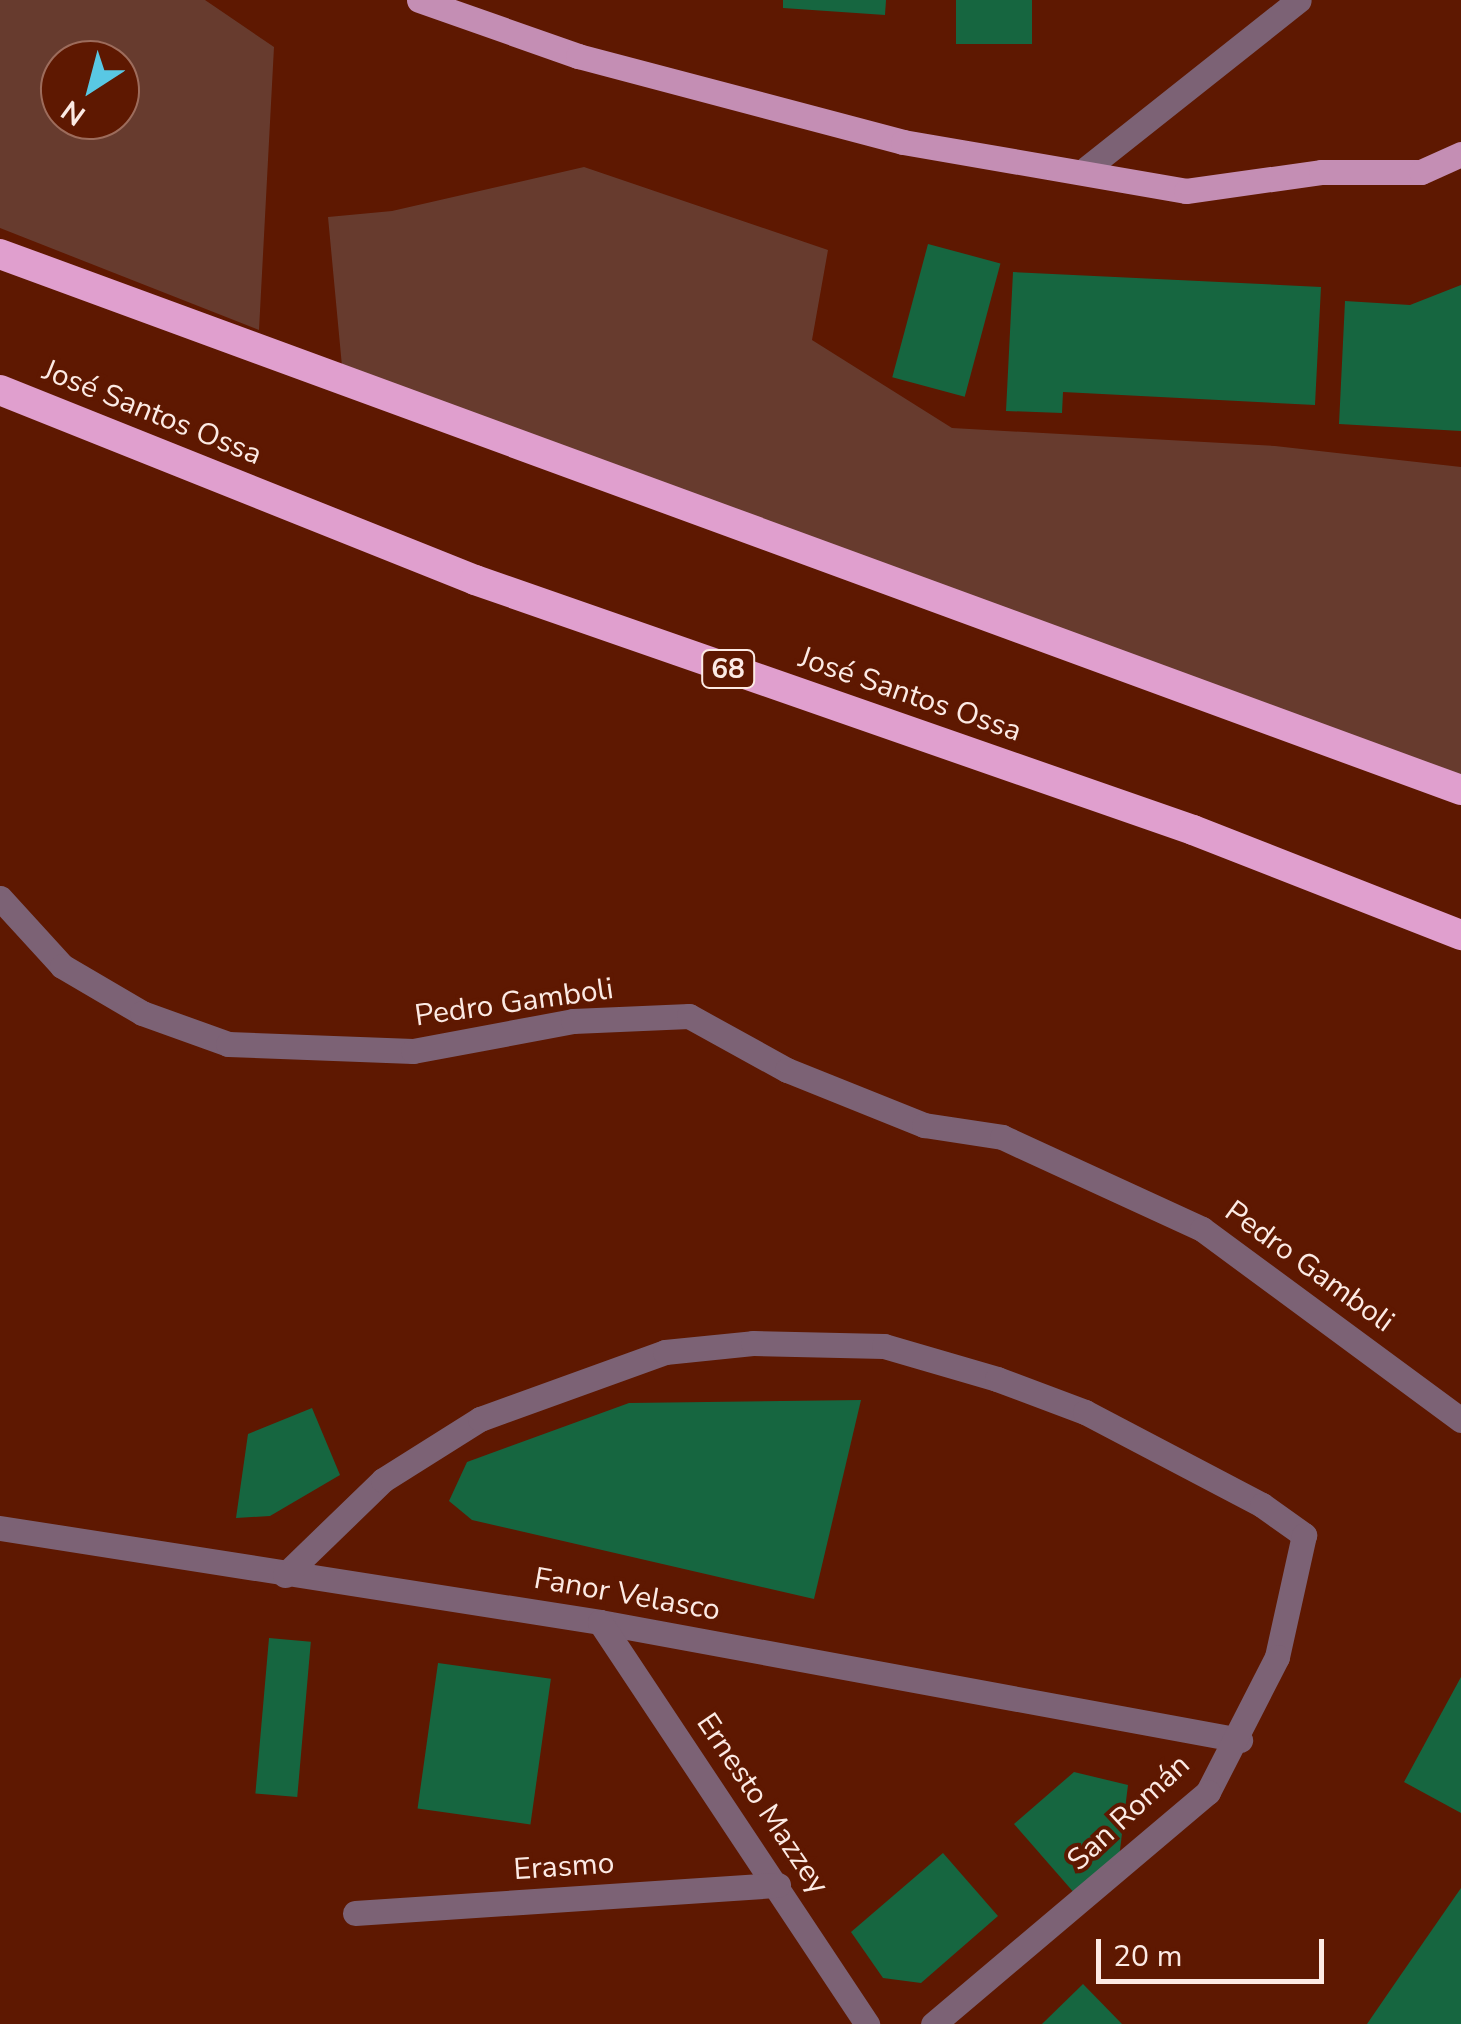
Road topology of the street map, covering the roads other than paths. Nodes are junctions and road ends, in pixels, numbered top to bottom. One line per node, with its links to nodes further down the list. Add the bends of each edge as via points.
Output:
1 (419, 0): 4 (main road, via 578,56 903,142)
2 (1299, 0): 4 (street)
3 (1461, 154): 4 (main road, via 1421,172 1321,172 1186,191)
4 (1086, 168)
5 (0, 254): 7 (highway)
6 (0, 390): 9 (highway, José Santos Ossa / 68, via 474,580 1193,830)
7 (1461, 790)
8 (0, 898): 10 (street, Pedro Gamboli, via 62,966 142,1013 228,1044 414,1052 573,1021 690,1016 788,1070 924,1125 1002,1137 1202,1229)
9 (1461, 936)
10 (1461, 1420)
11 (0, 1528): 12 (street, Fanor Velasco)
12 (284, 1575): 13 (street, Fanor Velasco); 14 (street, San Román, via 383,1480 480,1418 665,1352 753,1343 884,1346 997,1379 1198,1468 1304,1535 1277,1657)
13 (600, 1622): 14 (street, Fanor Velasco); 15 (street, Ernesto Mazzey)
14 (1240, 1740): 18 (street, San Román, via 1208,1792)
15 (778, 1885): 16 (street, Erasmo); 17 (street, Ernesto Mazzey)
16 (355, 1914)
17 (867, 2024)
18 (933, 2024)

